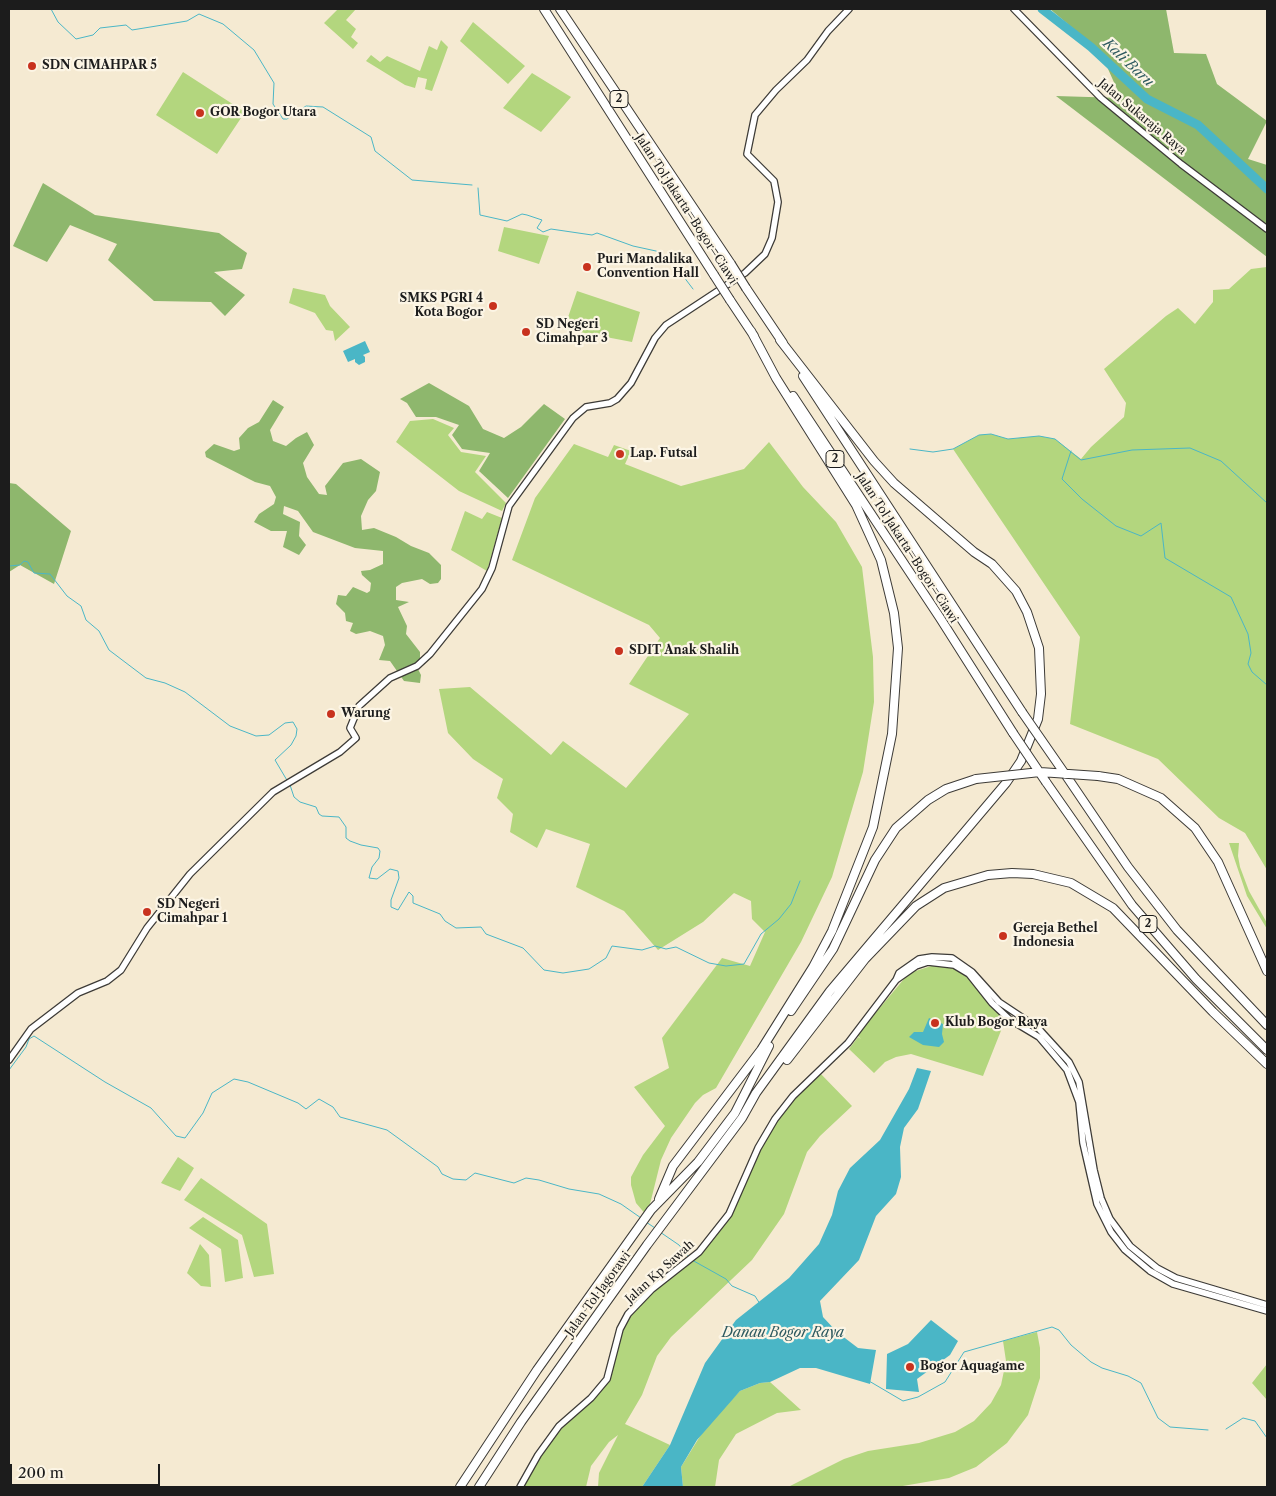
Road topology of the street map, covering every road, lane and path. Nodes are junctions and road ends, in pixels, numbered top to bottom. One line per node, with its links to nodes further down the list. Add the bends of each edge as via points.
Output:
1 (544, 9): 6 (highway, Jalan Tol Jakarta–Bogor–Ciawi / 2, bridge)
2 (560, 9): 7 (highway, Jalan Tol Jakarta–Bogor–Ciawi / 2, bridge)
3 (849, 9): 12 (street, via 755,115 747,154 774,181 778,209 768,249 745,273 666,325 655,338 631,383 617,399 586,407 573,418 509,506 492,568 482,589 430,654 417,666 390,678 359,706 350,728 356,738 273,792 190,874 147,928 127,963 107,981 78,993 31,1029)
4 (1014, 9): 5 (street, Jalan Sukaraja Raya, via 1105,101)
5 (1267, 229)
6 (751, 331): 11 (highway, Jalan Tol Jakarta–Bogor–Ciawi / 2, bridge, via 1013,733 1132,905 1196,979); 15 (highway, via 776,378 856,505 881,560 898,648 892,734 873,827 832,932 761,1050 673,1166)
7 (780, 340): 10 (highway, Jalan Tol Jakarta–Bogor–Ciawi / 2, bridge, via 1022,712 1128,867 1177,930); 14 (highway, via 894,483 992,564 1016,591 1039,648 1041,694 1038,720 1030,742 1006,782 830,991)
8 (1267, 971): 15 (highway, bridge, via 1218,862 1194,828 1161,798 1118,779 1040,772 976,779 946,789 896,828 875,860 833,949 778,1029 735,1113 698,1162)
9 (896, 980): 16 (street, via 899,973 919,959 932,956 952,958 972,972 998,1002 1038,1028 1069,1062 1079,1082 1101,1198 1110,1219 1130,1246 1157,1268 1176,1278); 17 (street, via 928,962 954,965 969,974 992,1003 1009,1019 1038,1037 1067,1070 1079,1102 1083,1143 1094,1194 1110,1232 1117,1240 1140,1264 1173,1284); 20 (street, Jalan Kp Sawah, via 848,1043 793,1096 775,1119 758,1148 729,1214 697,1254 642,1298 628,1314 620,1330 607,1379 591,1398 558,1426)
10 (1267, 1025)
11 (1267, 1050)
12 (9, 1060)
13 (1267, 1064): 14 (highway, via 1123,916 1104,901 1071,883 1049,876 988,875 944,888 916,906 897,924 865,959)
14 (742, 1118): 19 (highway, Jalan Tol Jagorawi, via 647,1245 521,1422)
15 (659, 1199): 18 (highway, Jalan Tol Jagorawi, via 537,1370)
16 (1267, 1305)
17 (1267, 1311)
18 (460, 1487)
19 (479, 1487)
20 (520, 1487)

